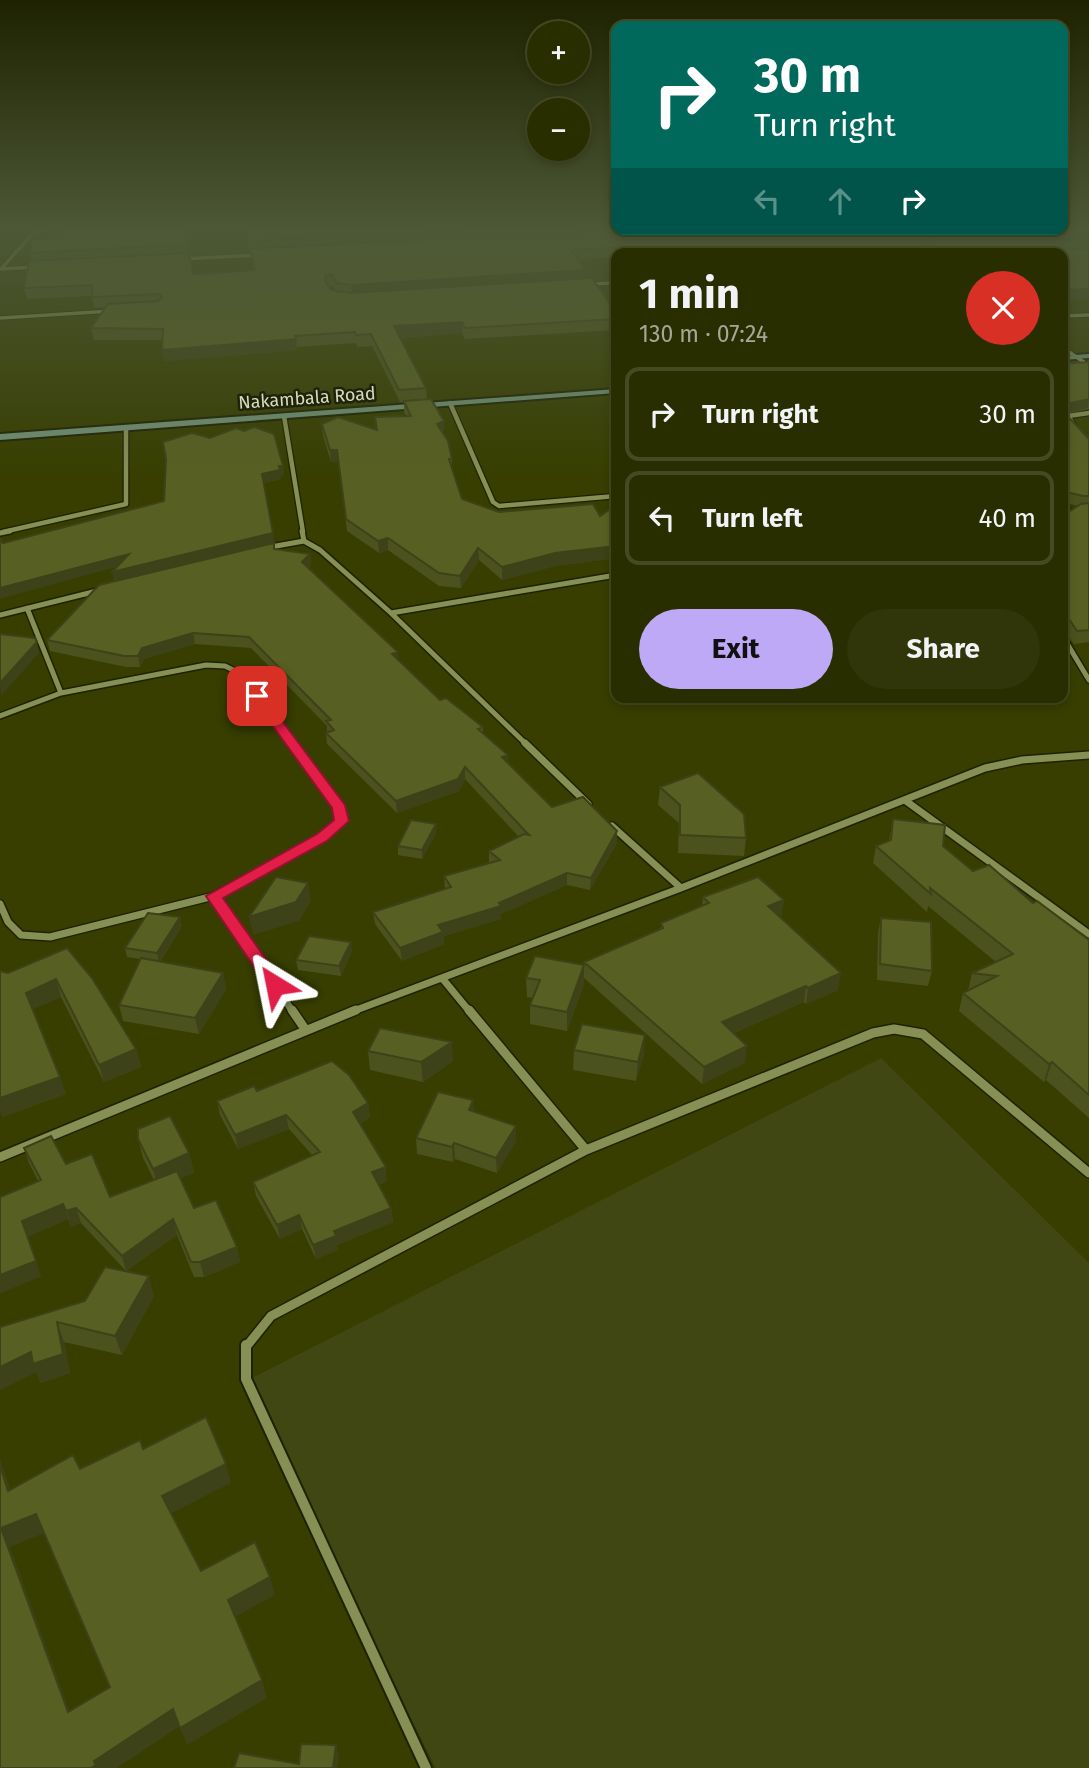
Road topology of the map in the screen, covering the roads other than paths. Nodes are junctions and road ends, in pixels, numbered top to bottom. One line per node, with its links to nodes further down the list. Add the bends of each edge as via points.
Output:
1 (119, 311): 4 (street)
2 (1089, 315): 3 (street)
3 (1068, 316)
4 (0, 318)
5 (1068, 351): 7 (street)
6 (1089, 356): 7 (main road)
7 (1077, 357): 8 (main road); 9 (street)
8 (1068, 358)
9 (1089, 366)
10 (611, 391): 11 (main road, Nakambala Road)
11 (450, 403): 13 (main road, Nakambala Road); 17 (street, via 499,506)
12 (1089, 413): 14 (street, via 1068,416)
13 (284, 416): 15 (main road, Nakambala Road); 21 (street)
14 (1075, 426)
15 (126, 428): 16 (main road, Nakambala Road); 20 (street, via 126,504)
16 (0, 437)
17 (611, 496)
18 (1089, 511): 19 (street)
19 (1068, 512)
20 (0, 533)
21 (304, 541): 22 (street); 26 (street)
22 (253, 551)
23 (611, 576): 26 (street)
24 (107, 588): 25 (street)
25 (27, 608): 27 (street); 30 (street)
26 (391, 612): 34 (street)
27 (0, 615)
28 (1068, 645): 29 (street)
29 (1089, 680)
30 (61, 692): 31 (street); 37 (street, via 205,665 225,666 241,674 340,808 342,821 322,838)
31 (0, 716)
32 (1089, 755): 33 (street, via 985,768)
33 (906, 801): 36 (street); 39 (street)
34 (596, 812)
35 (606, 821): 36 (street)
36 (681, 888): 40 (street)
37 (214, 896): 38 (street, via 50,937 21,935); 41 (street)
38 (0, 904)
39 (1089, 934)
40 (442, 978): 41 (street); 42 (street)
41 (305, 1029): 43 (street)
42 (586, 1150): 44 (street, via 873,1033 894,1029 923,1034); 45 (street, via 271,1317 246,1345 246,1379)
43 (0, 1157)
44 (1089, 1173)
45 (426, 1768)

